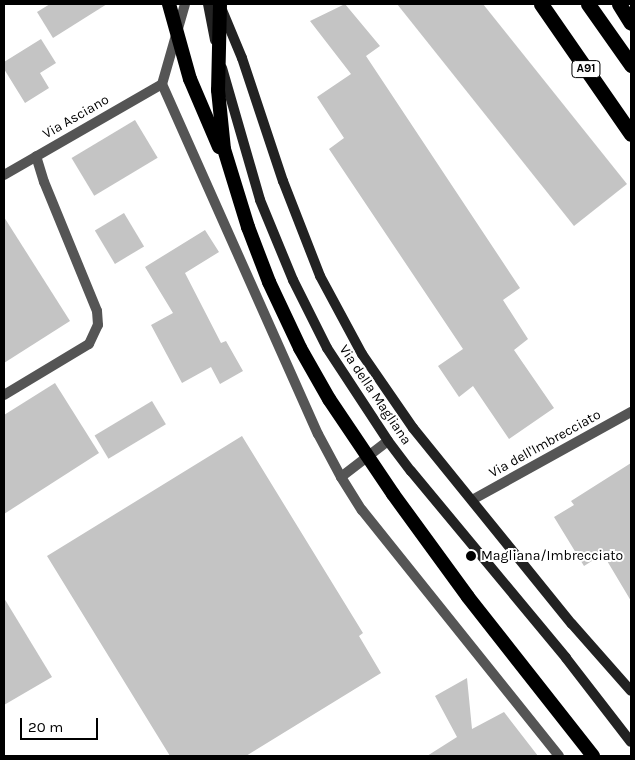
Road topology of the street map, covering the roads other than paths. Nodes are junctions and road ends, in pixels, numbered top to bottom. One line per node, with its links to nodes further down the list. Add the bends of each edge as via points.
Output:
1 (169, 4): 13 (highway, via 190,79)
2 (185, 4): 10 (street)
3 (208, 4): 17 (main road, Via della Magliana, via 243,147 274,237 318,332)
4 (219, 4): 13 (highway, via 219,113); 19 (main road, Via della Magliana, via 242,58 283,181 330,298 385,390)
5 (541, 4): 11 (highway, A91)
6 (588, 4): 9 (highway)
7 (619, 4): 8 (highway)
8 (631, 23)
9 (631, 65)
10 (162, 84): 12 (street, Via Asciano); 18 (street, via 307,411)
11 (631, 134)
12 (36, 156): 14 (street, Via Asciano); 15 (street, via 97,312 98,325 89,344)
13 (228, 165): 23 (highway, via 269,282 314,375 393,494 468,597)
14 (4, 175)
15 (4, 396)
16 (631, 412): 19 (street, Via dell'Imbrecciato)
17 (388, 440): 18 (street); 21 (main road, Via della Magliana)
18 (341, 477): 22 (street, via 373,524)
19 (472, 500): 20 (main road, Via della Magliana)
20 (631, 691)
21 (631, 742)
22 (559, 756)
23 (593, 756)

